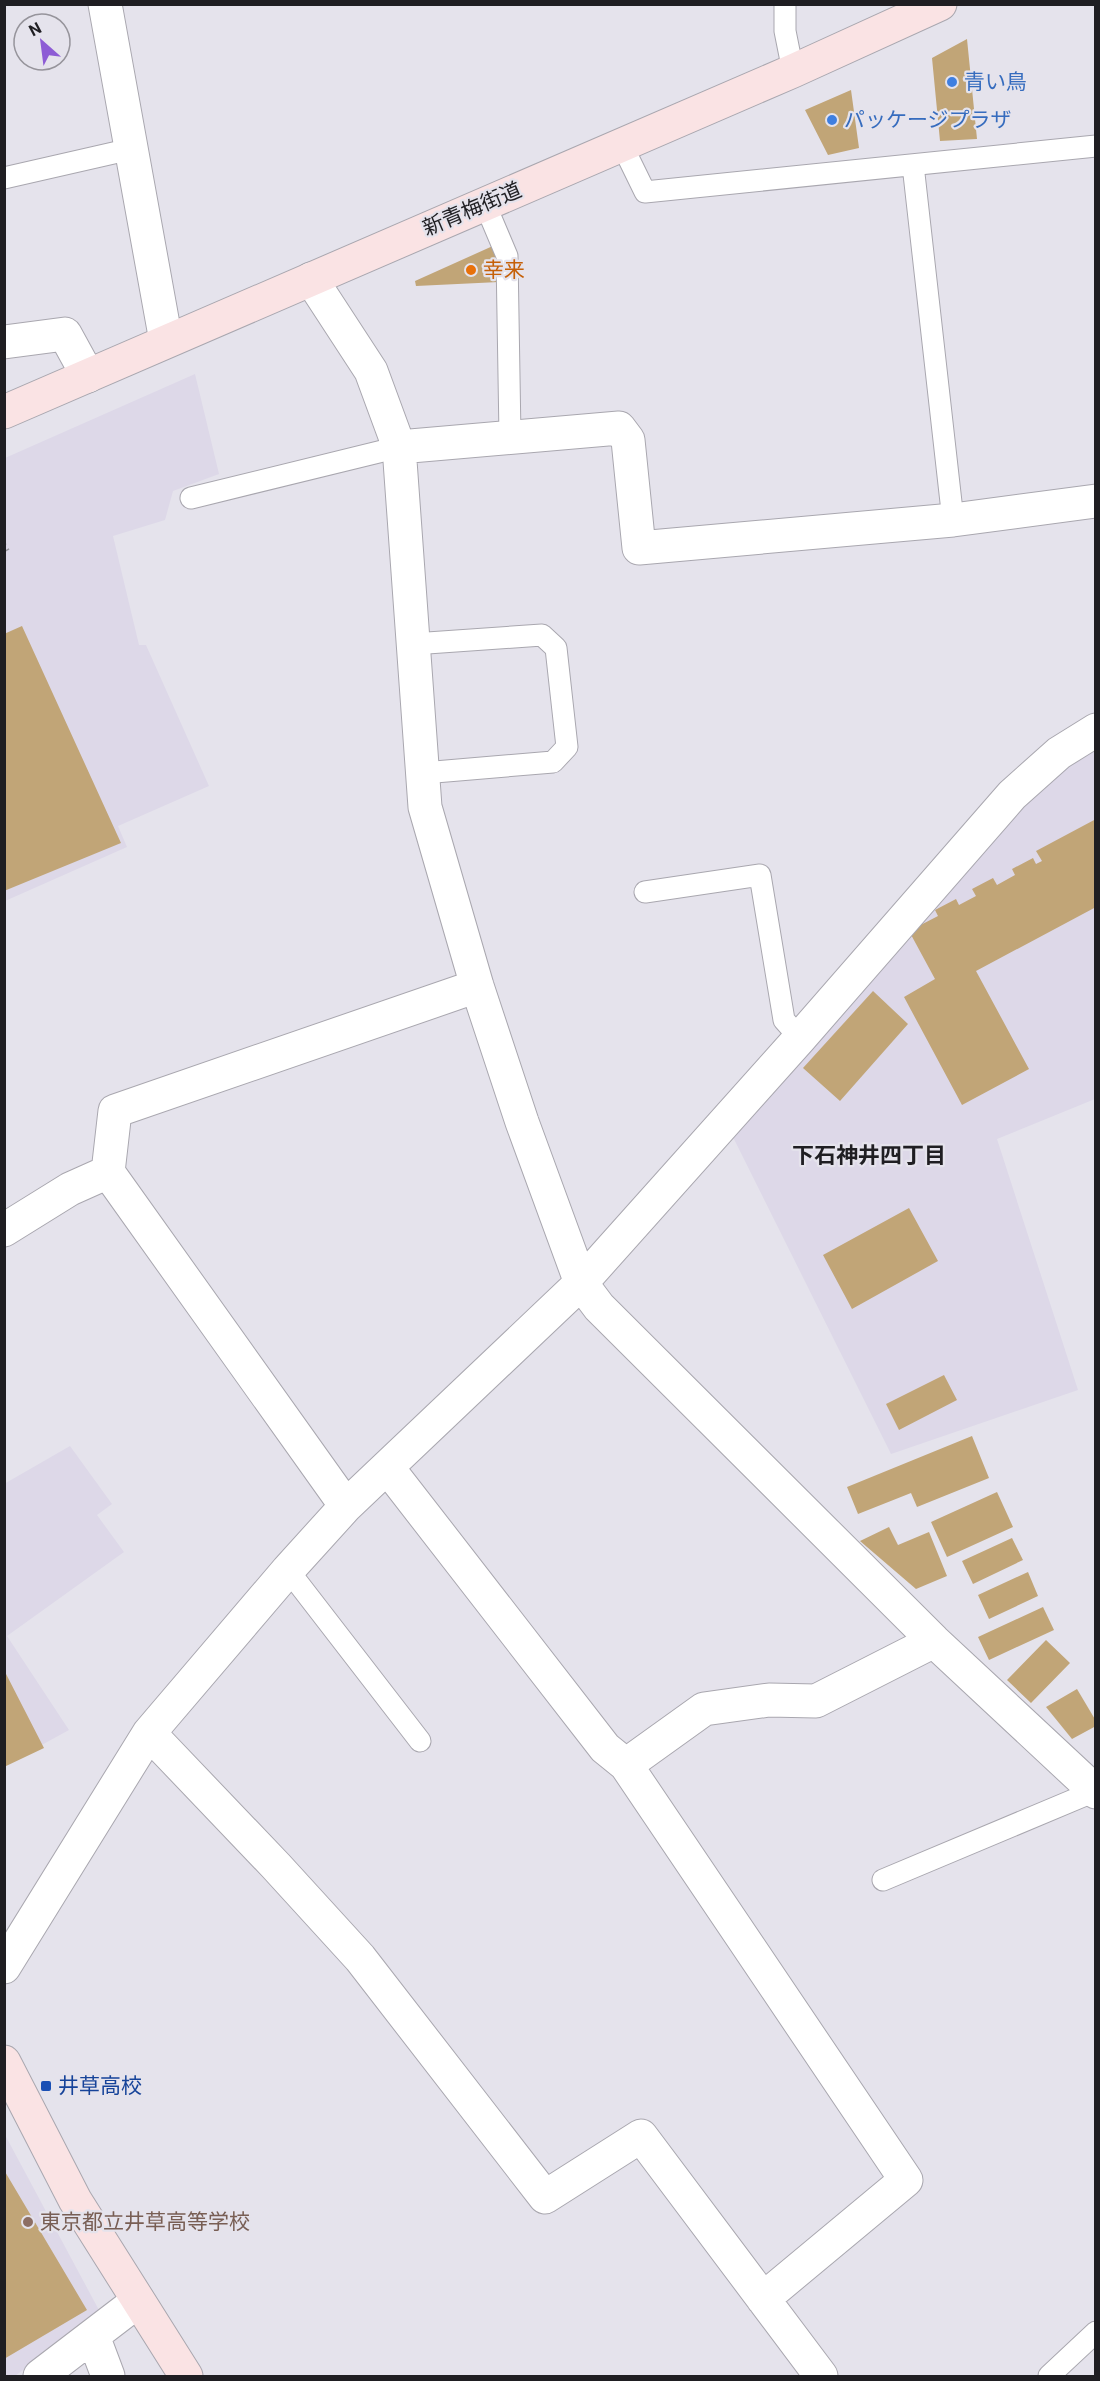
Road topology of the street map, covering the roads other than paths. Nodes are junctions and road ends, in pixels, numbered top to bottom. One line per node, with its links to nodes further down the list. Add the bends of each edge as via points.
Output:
1 (105, 4): 7 (street)
2 (785, 4): 4 (lane, via 785,30)
3 (940, 4): 4 (main road, 新青梅街道)
4 (793, 71): 5 (main road, 新青梅街道)
5 (621, 145): 8 (lane, via 645,192); 10 (main road, 新青梅街道)
6 (1095, 146): 8 (lane)
7 (131, 149): 9 (lane); 12 (street)
8 (913, 165): 20 (lane)
9 (4, 178)
10 (484, 204): 11 (main road, 新青梅街道); 16 (lane, via 507,256)
11 (311, 279): 12 (main road, 新青梅街道); 17 (street, via 371,371)
12 (166, 341): 14 (main road, 新青梅街道)
13 (4, 342): 14 (street, via 65,334)
14 (88, 376): 15 (main road, 新青梅街道)
15 (4, 412)
16 (510, 436): 17 (street); 20 (street, via 619,428 628,440 639,548)
17 (399, 447): 18 (lane); 21 (street)
18 (191, 498)
19 (1095, 501): 20 (street)
20 (953, 520)
21 (413, 644): 23 (street); 23 (lane, via 542,634 556,648 567,747 553,762)
22 (1095, 730): 26 (street, via 1059,753 1012,795)
23 (423, 773): 25 (street, via 425,807)
24 (645, 892): 26 (lane, via 760,875 784,1020)
25 (477, 986): 27 (street, via 115,1111); 29 (street)
26 (800, 1038): 29 (street)
27 (108, 1172): 28 (street, via 70,1189); 31 (street)
28 (4, 1230)
29 (581, 1283): 30 (street); 33 (street, via 599,1307)
30 (387, 1467): 31 (street); 36 (street, via 605,1748)
31 (346, 1506): 32 (street)
32 (288, 1570): 34 (street); 35 (lane)
33 (934, 1641): 36 (street, via 816,1701 769,1700 704,1709); 37 (street)
34 (149, 1733): 39 (street); 41 (street, via 360,1958 545,2197 641,2136)
35 (420, 1740)
36 (626, 1765): 41 (street, via 906,2180)
37 (1095, 1792): 38 (lane)
38 (884, 1880)
39 (4, 1967)
40 (4, 2062): 42 (main road, via 75,2200)
41 (763, 2299): 48 (street)
42 (138, 2301): 44 (street); 47 (main road)
43 (1095, 2332): 49 (lane)
44 (93, 2336): 45 (street); 46 (street)
45 (40, 2376)
46 (108, 2376)
47 (186, 2376)
48 (821, 2376)
49 (1049, 2376)

